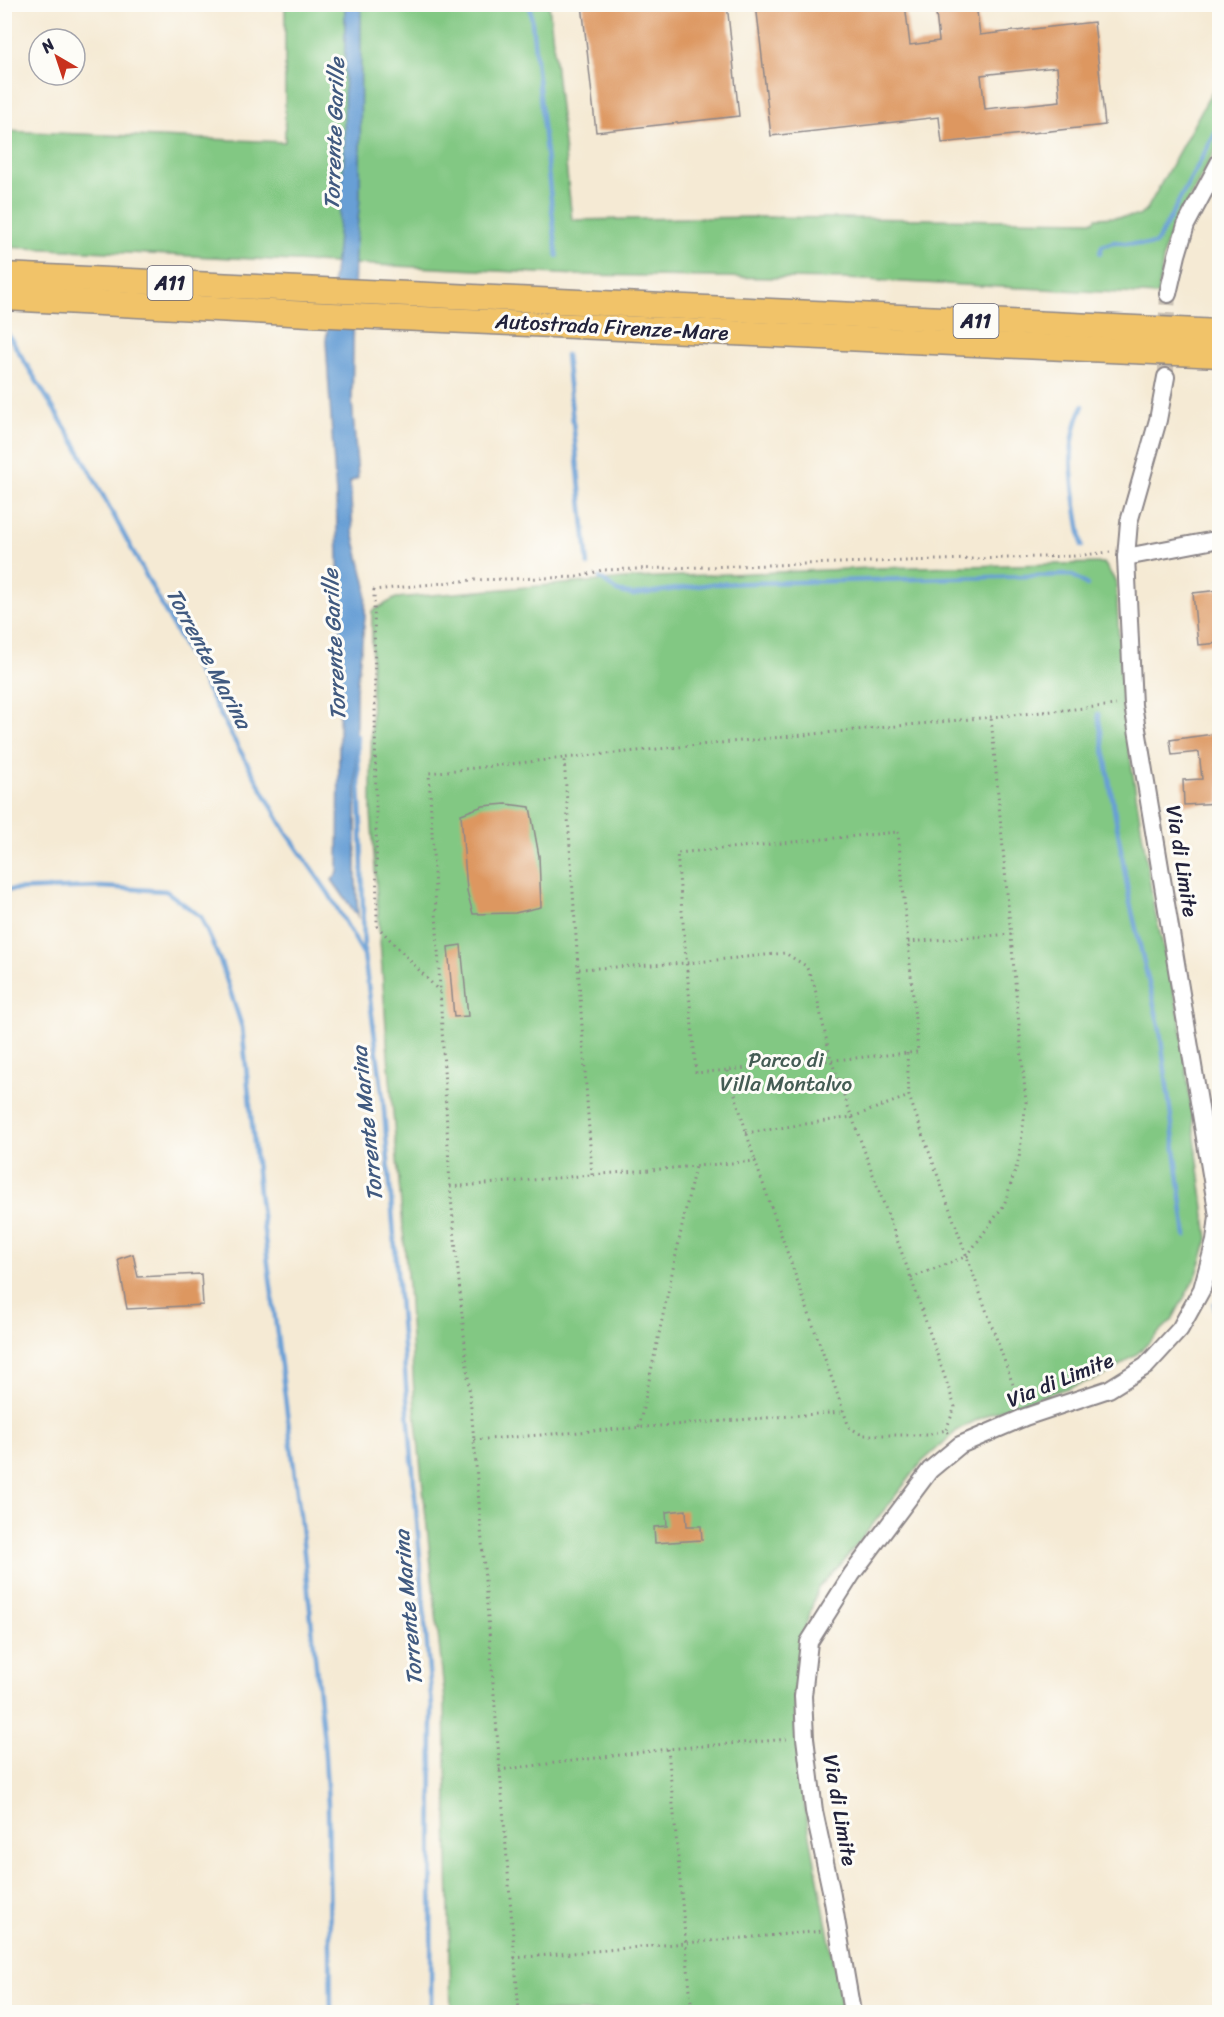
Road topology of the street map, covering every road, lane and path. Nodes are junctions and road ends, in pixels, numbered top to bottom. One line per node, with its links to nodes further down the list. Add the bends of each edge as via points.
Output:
1 (1220, 161): 3 (street, via 1186,225)
2 (4, 275): 5 (highway, Autostrada Firenze-Mare / A11)
3 (1168, 294)
4 (4, 298): 6 (highway, Autostrada Firenze-Mare / A11)
5 (1220, 333)
6 (1214, 356)
7 (1166, 377): 10 (street, Via di Limite, via 1129,522)
8 (1220, 539): 10 (street)
9 (1089, 555): 18 (path, via 602,570 578,577 472,580 375,590 377,926)
10 (1126, 557): 29 (street, Via di Limite, via 1133,705)
11 (1110, 705): 12 (path)
12 (992, 717): 13 (path); 14 (path)
13 (564, 758): 17 (path); 18 (path, via 429,773)
14 (1011, 934): 15 (path); 30 (path, via 1026,1102 1019,1159 1004,1205)
15 (908, 942): 16 (path, via 898,832 677,853); 19 (path, via 918,1053)
16 (687, 963): 17 (path); 20 (path, via 785,953 806,966 814,984); 21 (path, via 696,1073)
17 (578, 969): 27 (path)
18 (440, 992): 28 (path)
19 (907, 1053): 20 (path); 22 (path)
20 (831, 1060): 21 (path); 23 (path)
21 (728, 1070): 24 (path)
22 (909, 1096): 23 (path); 30 (path)
23 (852, 1117): 24 (path); 31 (path)
24 (747, 1133): 25 (path)
25 (755, 1161): 26 (path); 32 (path)
26 (695, 1166): 27 (path); 34 (path)
27 (592, 1175): 28 (path)
28 (450, 1187): 36 (path)
29 (1219, 1215): 33 (street, Via di Limite, via 1202,1289 1180,1329 1146,1366 1109,1389)
30 (967, 1256): 31 (path); 33 (path)
31 (911, 1278): 35 (path, via 955,1407)
32 (843, 1412): 34 (path); 35 (path, via 849,1427 862,1435 927,1435)
33 (1025, 1417): 37 (street, Via di Limite)
34 (639, 1427): 36 (path)
35 (946, 1430): 37 (path)
36 (474, 1440): 40 (path)
37 (960, 1445): 38 (street, Via di Limite, via 930,1470 852,1574 809,1642 803,1696)
38 (805, 1738): 39 (path); 41 (street, Via di Limite, via 814,1811)
39 (668, 1749): 40 (path); 42 (path)
40 (499, 1770): 43 (path)
41 (837, 1930): 42 (path); 46 (street, Via di Limite)
42 (686, 1942): 43 (path); 45 (path)
43 (514, 1958): 44 (path)
44 (519, 2013)
45 (692, 2013)
46 (852, 2013)

